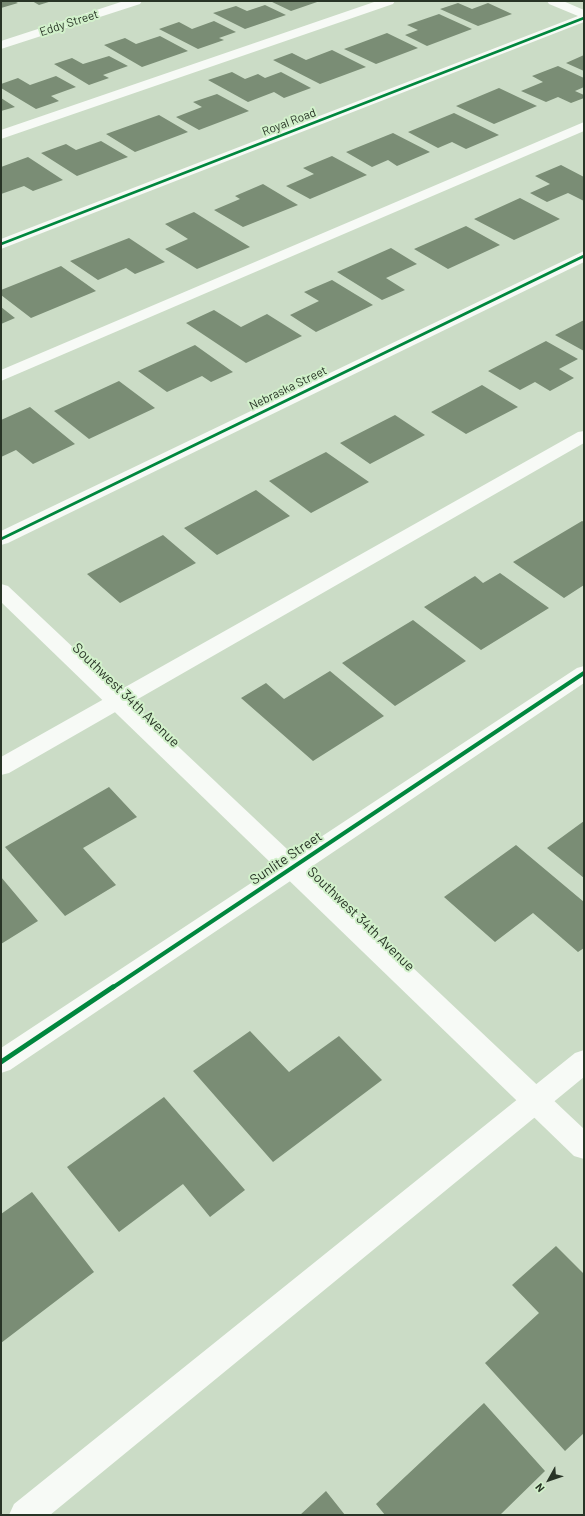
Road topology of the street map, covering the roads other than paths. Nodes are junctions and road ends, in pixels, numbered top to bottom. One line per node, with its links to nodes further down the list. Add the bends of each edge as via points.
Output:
1 (136, 1): 6 (street, Eddy Street)
2 (389, 1): 8 (street)
3 (553, 1): 4 (street)
4 (584, 14)
5 (584, 18): 9 (street, Royal Road)
6 (1, 45)
7 (584, 126): 11 (street)
8 (1, 135)
9 (1, 244)
10 (584, 256): 13 (street, Nebraska Street)
11 (1, 376)
12 (584, 436): 16 (street)
13 (1, 539)
14 (1, 591): 16 (street, Southwest 34th Avenue)
15 (584, 673): 18 (street, Sunlite Street)
16 (117, 701): 17 (street); 18 (street, Southwest 34th Avenue)
17 (1, 767)
18 (292, 868): 20 (street, Sunlite Street); 21 (street, Southwest 34th Avenue)
19 (584, 1061): 21 (street)
20 (1, 1062)
21 (535, 1100): 22 (street, Southwest 34th Avenue); 23 (street)
22 (584, 1147)
23 (25, 1515)

